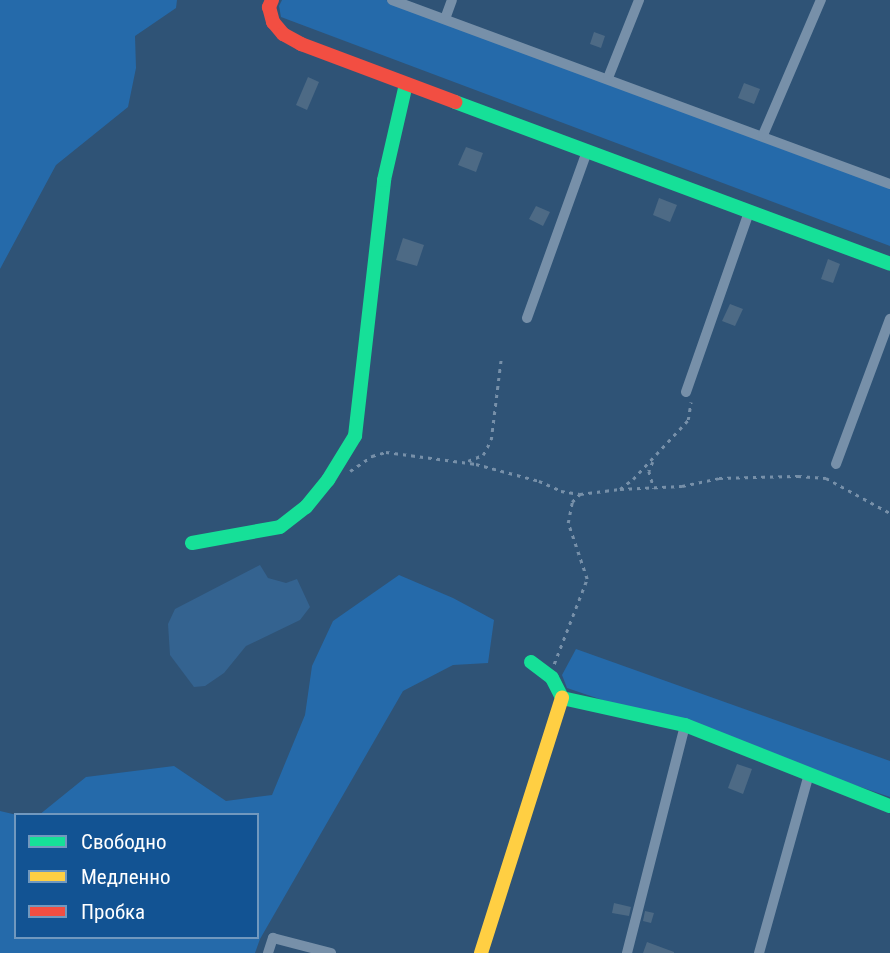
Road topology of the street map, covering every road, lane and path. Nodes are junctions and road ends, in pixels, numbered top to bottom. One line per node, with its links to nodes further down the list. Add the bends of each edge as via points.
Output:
1 (272, 0): 8 (street, via 273,22 283,34)
2 (392, 0): 6 (street)
3 (452, 0): 6 (street)
4 (639, 0): 7 (street)
5 (821, 0): 9 (street)
6 (445, 19): 7 (street)
7 (608, 78): 9 (street)
8 (406, 84): 10 (street); 21 (street, via 384,180 355,436)
9 (763, 135): 11 (street)
10 (587, 151): 12 (street); 14 (street)
11 (890, 184)
12 (749, 212): 13 (street); 17 (street)
13 (890, 264)
14 (527, 318)
15 (890, 319): 20 (street)
16 (501, 359): 19 (path, via 491,440 483,455)
17 (686, 392): 18 (path, via 691,399 688,420)
18 (654, 459): 22 (path, via 649,471); 23 (path)
19 (465, 462): 21 (path, via 386,452); 24 (path)
20 (836, 464)
21 (328, 480): 26 (street, via 306,507 280,527)
22 (654, 488): 23 (path); 25 (path, via 719,478 817,477)
23 (620, 489): 24 (path)
24 (580, 494): 28 (path, via 568,510 568,523 587,579 554,661)
25 (890, 513)
26 (192, 543)
27 (531, 662): 28 (street)
28 (552, 678): 29 (street)
29 (562, 698): 30 (street); 35 (street)
30 (685, 725): 31 (street); 36 (street)
31 (808, 777): 32 (street); 37 (street)
32 (890, 806)
33 (268, 953): 34 (street, via 273,938)
34 (331, 953)
35 (481, 953)
36 (627, 953)
37 (759, 953)

